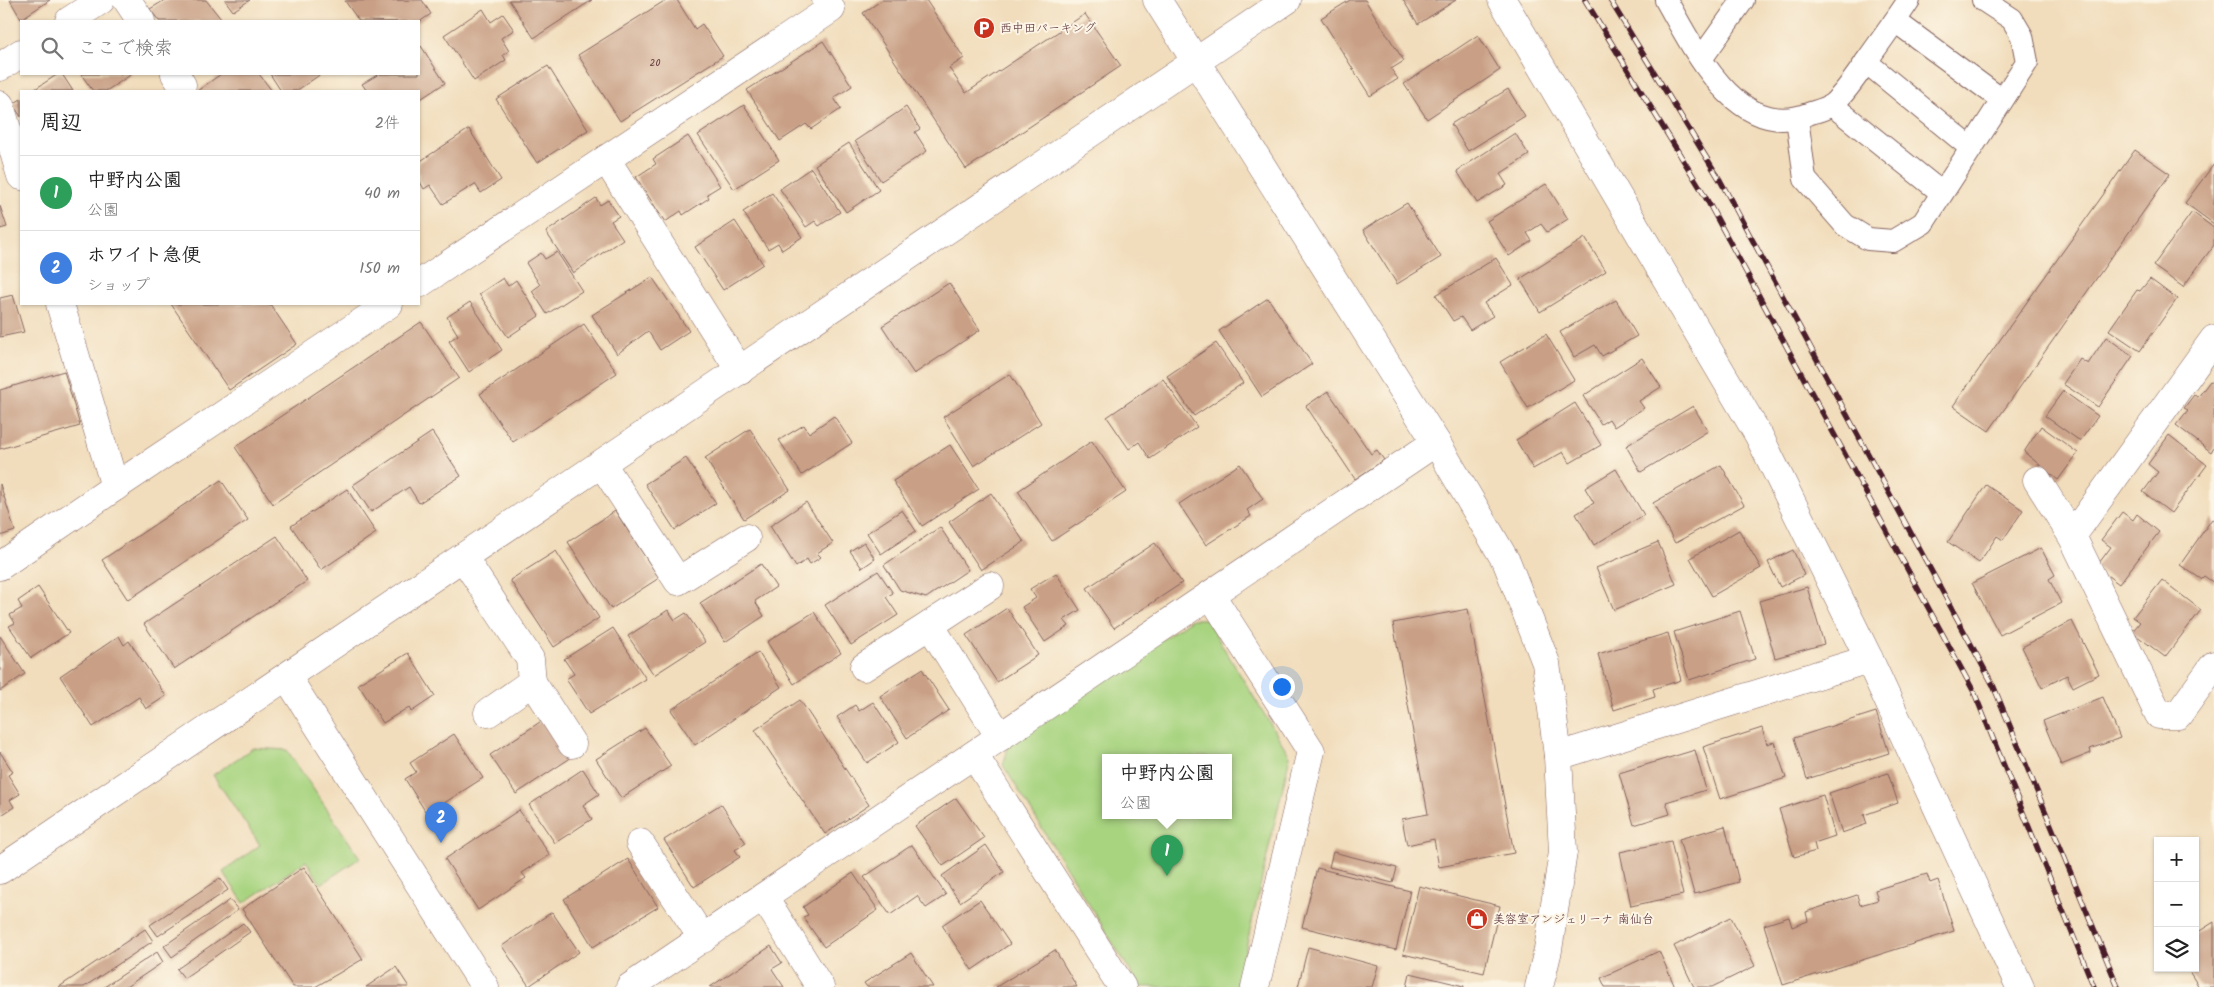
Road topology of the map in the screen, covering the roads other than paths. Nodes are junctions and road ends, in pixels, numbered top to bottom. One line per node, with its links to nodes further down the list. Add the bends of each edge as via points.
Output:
1 (101, 0): 11 (street)
2 (127, 0): 12 (street)
3 (826, 0): 24 (street, via 832,9)
4 (1158, 0): 16 (street)
5 (1287, 0): 16 (street)
6 (1502, 0): 43 (street, via 1759,436)
7 (1666, 0): 15 (lane)
8 (1743, 0): 15 (lane)
9 (1910, 0): 13 (lane)
10 (1983, 0): 19 (lane, via 2012,19 2022,36 2027,62)
11 (71, 20)
12 (139, 20)
13 (1894, 21): 17 (lane); 19 (lane)
14 (20, 54): 18 (street)
15 (1701, 58): 22 (lane, via 1717,82 1738,103 1766,117)
16 (1195, 61): 31 (street); 32 (street)
17 (1866, 62): 21 (lane); 23 (lane)
18 (0, 67)
19 (2002, 100): 23 (lane)
20 (0, 105): 25 (street)
21 (1832, 105): 22 (lane); 26 (lane)
22 (1798, 118): 26 (lane, via 1805,178 1845,225 1868,239 1893,241 1922,223)
23 (1971, 148): 26 (lane)
24 (606, 159): 27 (street); 31 (street)
25 (20, 173)
26 (1942, 193)
27 (420, 283)
28 (60, 305): 35 (street)
29 (387, 305): 35 (street)
30 (2214, 339): 36 (street)
31 (740, 371): 33 (street)
32 (1436, 442): 41 (street); 52 (street, via 1507,563 1546,664)
33 (602, 464): 37 (street, via 678,580); 38 (street)
34 (2037, 480): 36 (street)
35 (114, 487): 39 (street)
36 (2072, 536): 44 (street, via 2158,715 2178,715)
37 (746, 538)
38 (463, 557): 46 (street); 47 (street, via 530,659)
39 (0, 566)
40 (990, 586): 42 (street)
41 (1211, 595): 49 (street); 61 (street, via 1310,751)
42 (930, 625): 45 (street); 49 (street)
43 (1869, 659): 52 (street); 63 (street)
44 (2214, 665)
45 (864, 667)
46 (287, 677): 54 (street); 57 (street)
47 (532, 682): 48 (street); 50 (street)
48 (488, 713)
49 (1000, 737): 51 (street)
50 (572, 744)
51 (974, 755): 55 (street); 60 (street)
52 (1558, 756): 62 (street, via 1563,852)
53 (640, 843): 56 (street)
54 (0, 870)
55 (764, 897): 56 (street); 59 (street)
56 (703, 938): 58 (street)
57 (485, 987)
58 (630, 987)
59 (820, 987)
60 (1122, 987)
61 (1255, 987)
62 (1539, 987)
63 (2020, 987)

